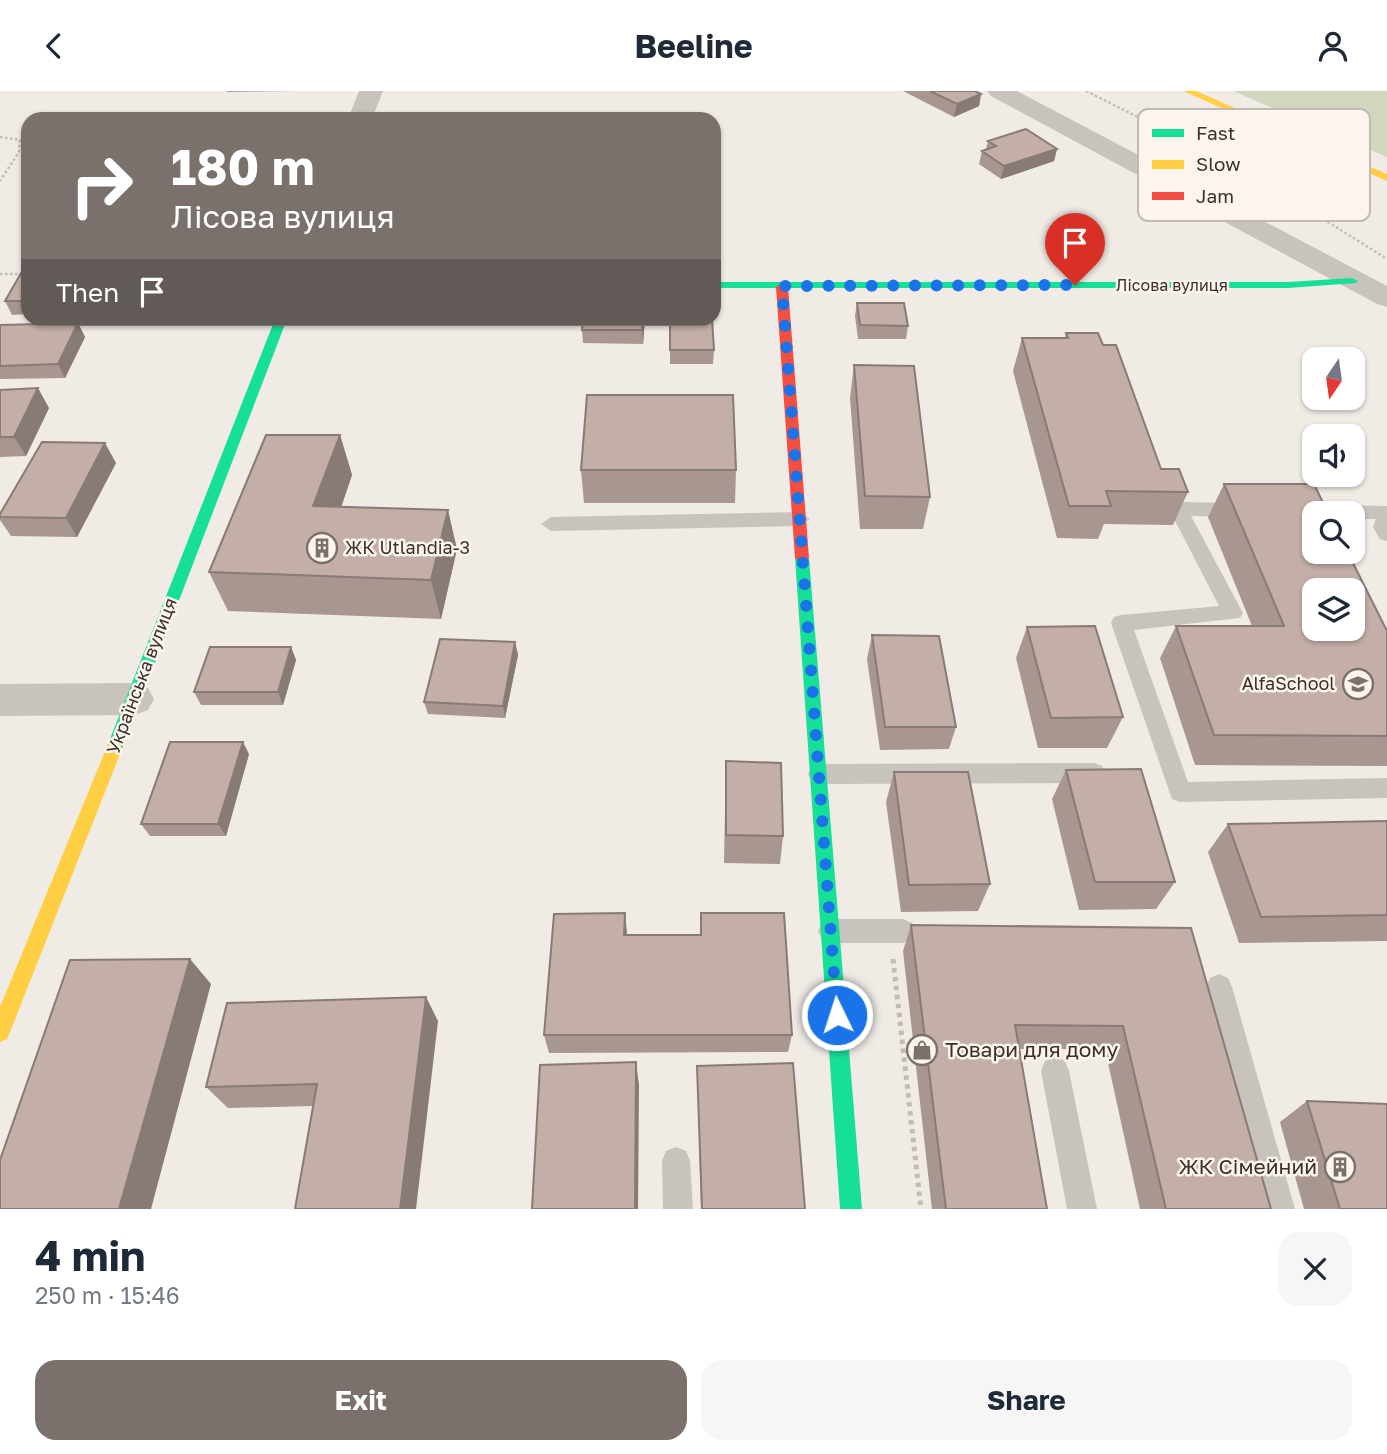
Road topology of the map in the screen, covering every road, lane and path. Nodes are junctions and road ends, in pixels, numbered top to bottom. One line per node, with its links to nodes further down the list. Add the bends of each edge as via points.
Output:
1 (371, 91): 6 (street)
2 (999, 91): 9 (street)
3 (1086, 91): 7 (path)
4 (1188, 91): 5 (street)
5 (1229, 109)
6 (363, 112)
7 (1138, 117)
8 (0, 137): 12 (path, via 20,140 19,152)
9 (1138, 166)
10 (1370, 171): 11 (street)
11 (1387, 178)
12 (0, 181)
13 (1241, 221): 18 (street)
14 (1326, 221): 15 (path)
15 (1387, 259)
16 (0, 274): 17 (path)
17 (21, 274)
18 (1352, 281): 20 (street, Лісова вулиця); 21 (street)
19 (721, 285): 20 (street, Лісова вулиця)
20 (782, 286): 24 (street)
21 (1387, 298)
22 (278, 326): 27 (street, Українська вулиця)
23 (1386, 513): 26 (lane); 31 (lane, via 1178,509 1233,613 1121,623 1180,792)
24 (800, 519): 25 (lane); 30 (street)
25 (551, 524)
26 (1387, 534)
27 (134, 699): 28 (street); 35 (street, Українська вулиця)
28 (0, 700)
29 (1105, 772): 30 (lane)
30 (819, 775): 32 (street)
31 (1387, 789)
32 (831, 931): 33 (lane); 39 (street)
33 (897, 931): 40 (path)
34 (1219, 987): 42 (lane)
35 (0, 1032)
36 (1055, 1071): 41 (lane)
37 (676, 1161): 38 (lane)
38 (678, 1209)
39 (851, 1209)
40 (921, 1209)
41 (1082, 1209)
42 (1280, 1209)

